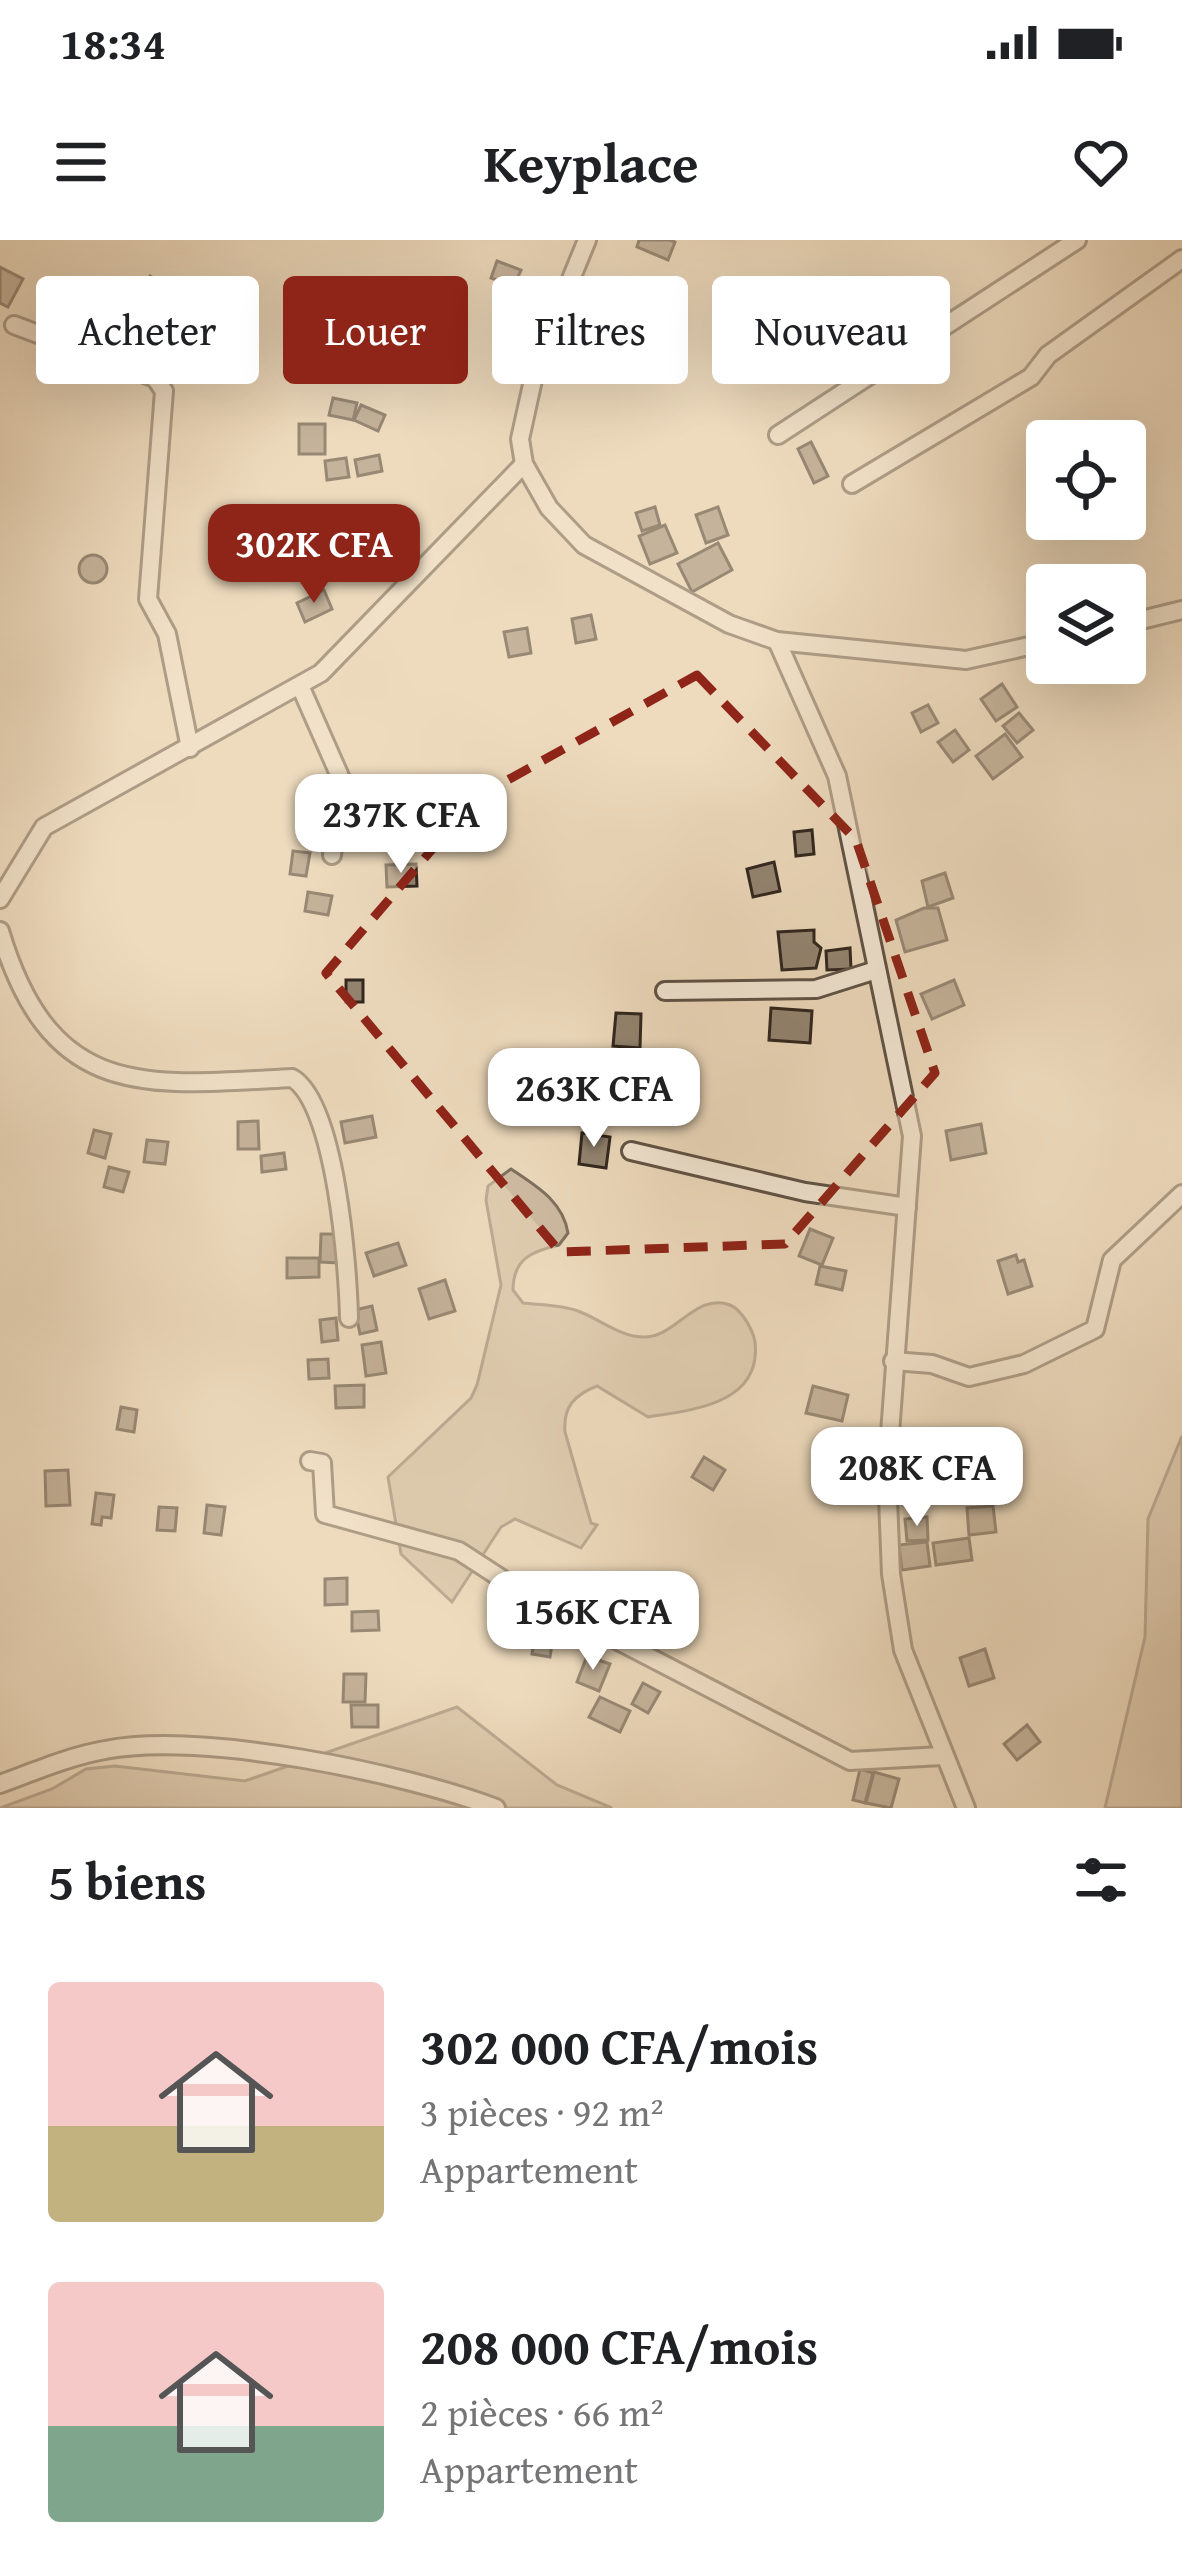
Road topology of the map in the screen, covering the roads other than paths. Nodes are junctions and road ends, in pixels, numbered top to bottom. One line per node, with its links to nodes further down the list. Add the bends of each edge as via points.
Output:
1 (587, 240): 6 (street, via 524,410)
2 (1077, 240): 5 (street)
3 (1182, 259): 7 (street, via 1012,390)
4 (14, 325): 13 (street, via 155,379 164,391 148,598 167,634)
5 (778, 435)
6 (524, 464): 10 (street, via 549,508 584,545 729,624); 12 (street)
7 (852, 484)
8 (1182, 610): 9 (street)
9 (1146, 619)
10 (777, 641): 11 (street, via 966,660); 17 (street, via 836,776)
11 (1026, 647)
12 (301, 688): 13 (street); 14 (street, via 342,781)
13 (190, 748): 15 (street, via 44,827)
14 (332, 855)
15 (0, 899)
16 (0, 931): 22 (street, via 31,1007 89,1061 124,1078 177,1087 292,1078 304,1086 323,1136 347,1254)
17 (875, 970): 18 (street, via 816,989); 21 (street, via 912,1136)
18 (665, 991)
19 (631, 1151): 21 (street)
20 (1182, 1194): 23 (street, via 1112,1260 1095,1329 1068,1346 969,1377)
21 (907, 1207): 23 (street)
22 (349, 1318)
23 (892, 1361): 25 (street, via 891,1574 903,1650)
24 (310, 1461): 25 (street, via 322,1463 325,1514 459,1551 850,1761)
25 (943, 1756): 28 (street)
26 (0, 1784): 27 (street, via 105,1750 188,1747 429,1783)
27 (496, 1808)
28 (966, 1808)

